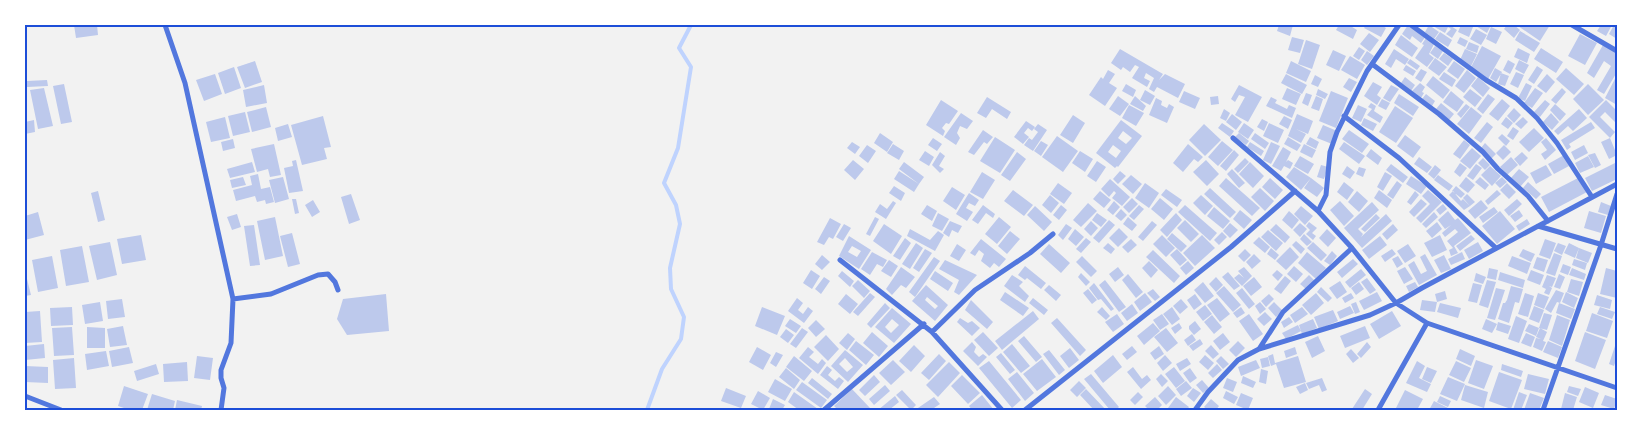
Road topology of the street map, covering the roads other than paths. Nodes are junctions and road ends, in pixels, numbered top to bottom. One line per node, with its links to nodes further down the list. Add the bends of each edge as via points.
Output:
1 (166, 25): 23 (street, via 185,83)
2 (1399, 25): 6 (street)
3 (1412, 25): 12 (street, via 1464,65 1516,98 1537,118)
4 (1572, 25): 5 (street)
5 (1617, 51)
6 (1372, 64): 7 (street); 14 (street, via 1483,152)
7 (1344, 116): 13 (street, via 1330,152 1326,195); 19 (street, via 1399,158)
8 (1233, 138): 10 (street)
9 (1617, 184): 12 (street)
10 (1295, 191): 13 (street); 36 (street, via 1230,247)
11 (1617, 194): 17 (street)
12 (1592, 197): 14 (street)
13 (1318, 211): 18 (street)
14 (1548, 220): 15 (street)
15 (1538, 226): 17 (street); 19 (street)
16 (1053, 234): 27 (street, via 975,290)
17 (1601, 245): 20 (street); 29 (street)
18 (1352, 248): 24 (street); 28 (street, via 1283,312)
19 (1496, 248): 24 (street)
20 (1617, 249)
21 (840, 260): 26 (street)
22 (338, 290): 23 (street, via 328,274 271,294)
23 (233, 299): 33 (street, via 231,343 221,370 224,388)
24 (1396, 303): 25 (street); 28 (street, via 1370,315)
25 (1427, 322): 29 (street); 38 (street)
26 (924, 324): 27 (street); 34 (street)
27 (932, 332): 35 (street)
28 (1259, 349): 37 (street, via 1238,360)
29 (1557, 367): 30 (street); 39 (street)
30 (1617, 388)
31 (25, 396): 32 (street)
32 (61, 410)
33 (221, 410)
34 (824, 410)
35 (1002, 410)
36 (1025, 410)
37 (1195, 410)
38 (1378, 410)
39 (1543, 410)

